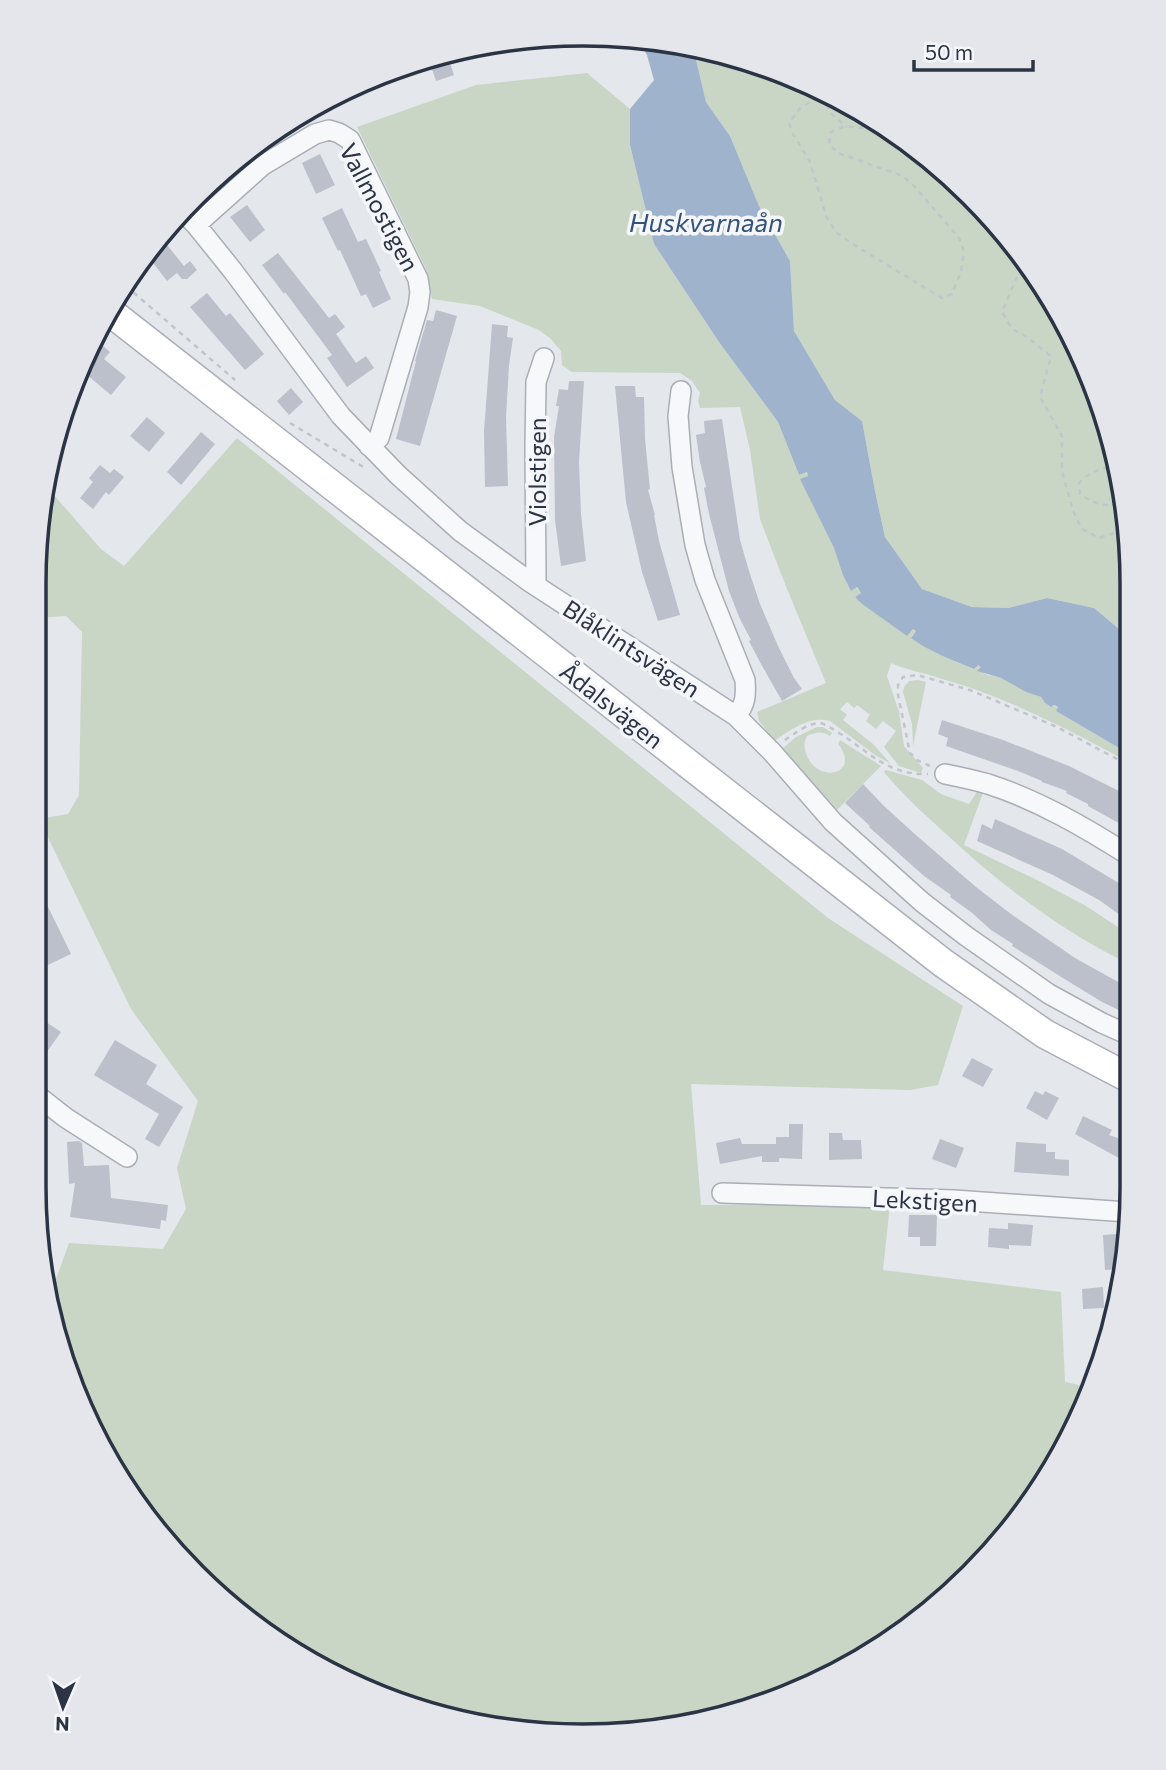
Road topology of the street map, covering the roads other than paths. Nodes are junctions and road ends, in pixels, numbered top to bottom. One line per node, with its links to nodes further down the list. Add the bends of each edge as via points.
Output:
1 (189, 218): 2 (street, Blåklintsvägen)
2 (196, 225): 6 (street, Blåklintsvägen, via 341,416); 6 (street, Vallmostigen, via 263,165 315,134 329,130 349,140 418,279 420,292 379,438)
3 (117, 316): 12 (main road, Ådalsvägen, via 943,962 1045,1034)
4 (544, 358): 7 (street, Violstigen, via 536,382 536,580)
5 (681, 391): 8 (street, via 682,467 695,545 745,680 743,708)
6 (369, 446): 7 (street, Blåklintsvägen, via 460,531)
7 (530, 582): 8 (street, Blåklintsvägen)
8 (736, 716): 11 (street, Blåklintsvägen, via 833,822 922,902 1049,994)
9 (945, 774): 10 (street, via 1041,806)
10 (1120, 850)
11 (1120, 1031)
12 (1120, 1074)
13 (46, 1102): 14 (street)
14 (127, 1157)
15 (722, 1192): 16 (street, Lekstigen)
16 (1119, 1211)

